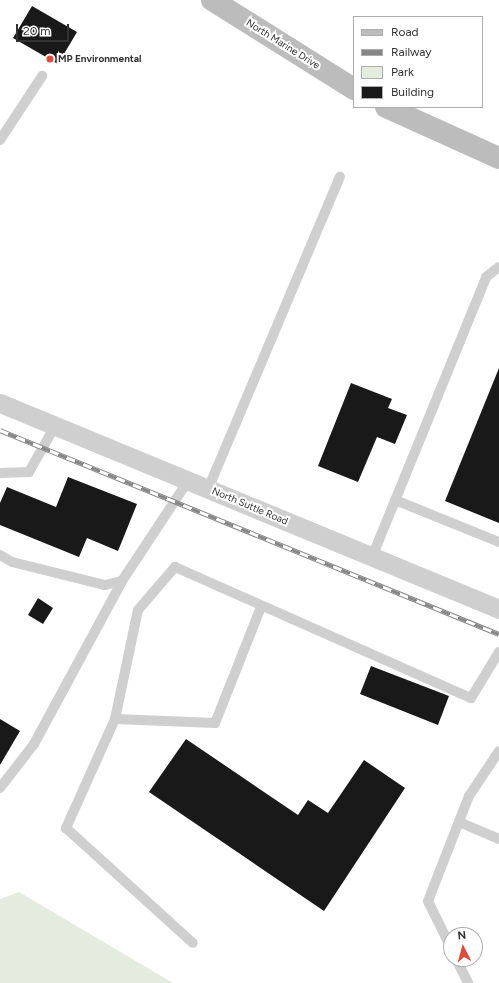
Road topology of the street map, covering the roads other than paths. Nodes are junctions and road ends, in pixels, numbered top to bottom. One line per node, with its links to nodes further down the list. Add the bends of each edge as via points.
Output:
1 (212, 0): 3 (main road, North Marine Drive)
2 (42, 76): 5 (lane)
3 (353, 88)
4 (388, 108): 6 (main road)
5 (0, 140)
6 (499, 158)
7 (340, 177): 13 (lane)
8 (499, 267): 14 (lane, via 486,277)
9 (0, 403): 10 (street, North Suttle Road)
10 (56, 426): 11 (lane, via 29,472); 12 (street, North Suttle Road)
11 (0, 473)
12 (188, 481): 13 (street, North Suttle Road); 18 (lane)
13 (208, 489): 17 (street, North Suttle Road)
14 (395, 500): 15 (lane); 17 (lane)
15 (499, 542)
16 (0, 555): 18 (lane, via 12,562 105,585)
17 (372, 557): 20 (street, North Suttle Road)
18 (122, 581): 24 (lane, via 34,744)
19 (261, 607): 21 (lane, via 471,698); 22 (lane, via 215,723); 22 (lane, via 175,567 138,610)
20 (499, 610)
21 (499, 652)
22 (115, 719): 28 (lane, via 66,828)
23 (499, 751): 25 (lane, via 469,796)
24 (0, 788)
25 (459, 822): 26 (lane); 27 (lane, via 428,901)
26 (499, 839)
27 (443, 932)
28 (193, 943)
29 (460, 967): 30 (lane)
30 (468, 983)

